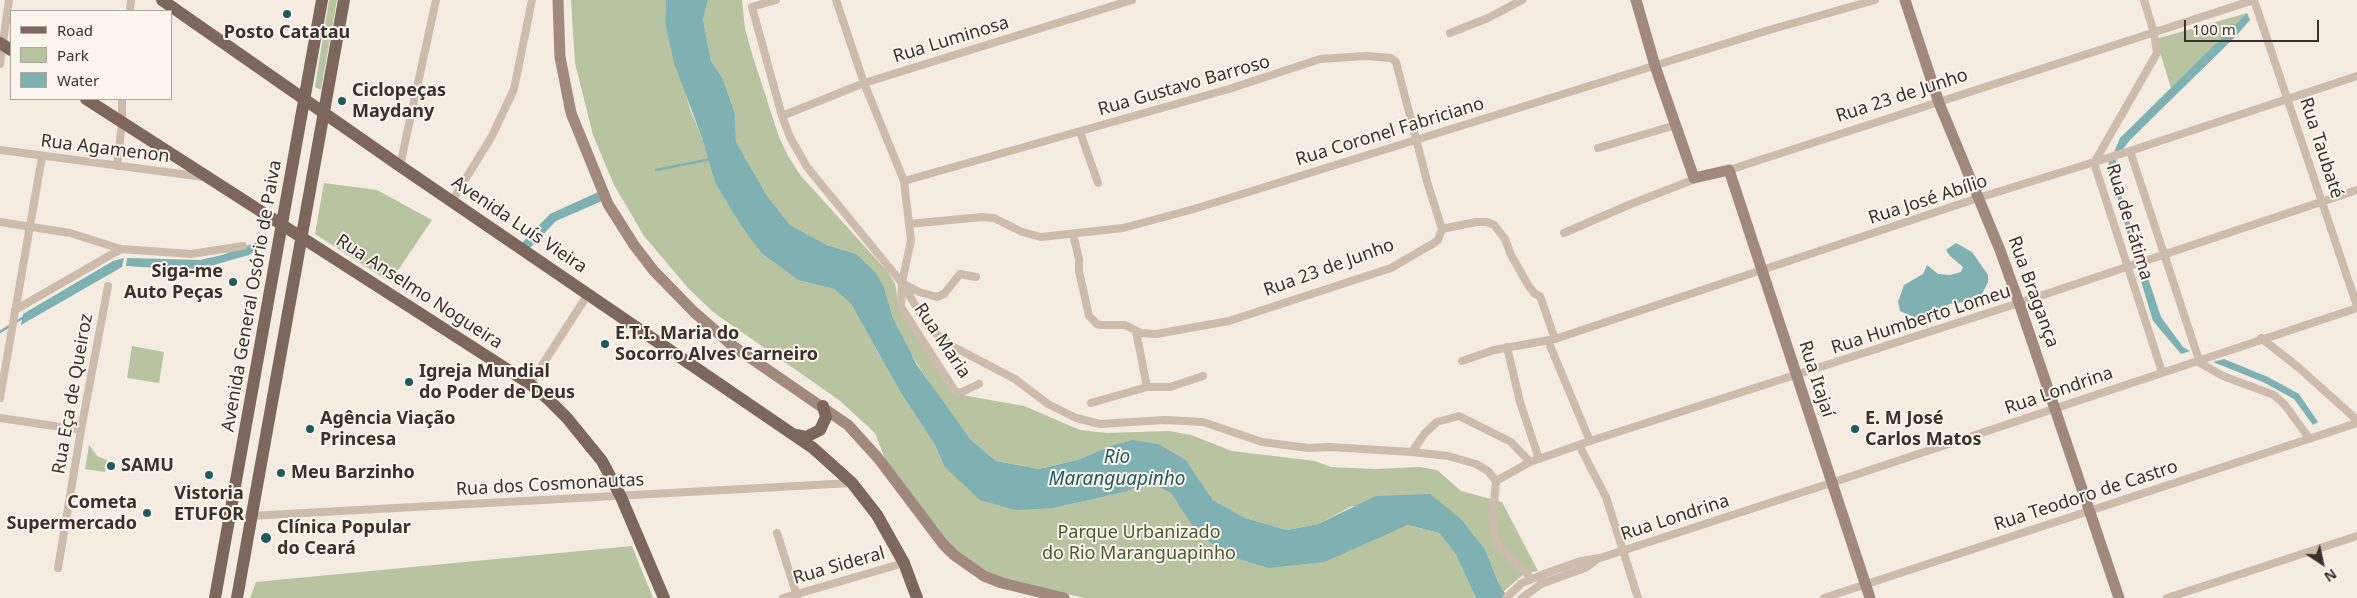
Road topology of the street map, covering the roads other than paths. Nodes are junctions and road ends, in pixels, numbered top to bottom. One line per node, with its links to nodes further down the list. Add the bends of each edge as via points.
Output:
1 (9, 0): 19 (street)
2 (162, 0): 24 (main road, Avenida Luís Vieira)
3 (322, 0): 24 (main road, Avenida General Osório de Paiva)
4 (344, 0): 29 (main road, Avenida General Osório de Paiva)
5 (436, 0): 41 (street)
6 (532, 0): 49 (street, via 514,89 492,136)
7 (558, 0): 85 (street, via 560,57 572,113 608,204 634,245 677,295 734,346)
8 (776, 0): 30 (street, via 752,7)
9 (836, 0): 23 (street, Rua Maria)
10 (1132, 0): 23 (street, Rua Luminosa)
11 (1522, 0): 17 (street)
12 (1636, 0): 21 (street)
13 (1875, 0): 21 (street, Rua Coronel Fabriciano)
14 (1905, 0): 28 (street, Rua Bragança)
15 (2144, 0): 18 (street, Rua de Fátima)
16 (2254, 0): 18 (street, Rua 23 de Junho); 25 (street, Rua Taubaté)
17 (1450, 33)
18 (2154, 33): 28 (street, Rua 23 de Junho); 39 (street, Rua de Fátima, via 2157,53 2154,60)
19 (5, 46): 20 (street)
20 (0, 64)
21 (1655, 66): 32 (street); 34 (street, Rua Coronel Fabriciano)
22 (2357, 76): 25 (street, Rua José Abílio)
23 (864, 83): 30 (street, Rua Luminosa); 45 (street, Rua Maria)
24 (305, 98): 29 (main road, Avenida Luís Vieira); 54 (main road, Avenida General Osório de Paiva)
25 (2289, 99): 37 (street, Rua José Abílio); 50 (street, Rua Taubaté)
26 (88, 100): 31 (main road, Rua Anselmo Nogueira)
27 (122, 100): 31 (street)
28 (1939, 103): 42 (street, Rua 23 de Junho); 48 (street, Rua Bragança)
29 (324, 112): 41 (main road, Avenida Luís Vieira); 58 (main road, Avenida General Osório de Paiva)
30 (782, 116): 65 (street, via 807,167)
31 (122, 123): 40 (street); 43 (main road, Rua Anselmo Nogueira)
32 (1676, 125): 35 (street); 44 (street)
33 (1080, 132): 34 (street, Rua Gustavo Barroso, via 1320,59 1366,56 1391,58 1396,62); 45 (street, Rua Gustavo Barroso); 46 (street)
34 (1416, 140): 55 (street); 57 (street, Rua Coronel Fabriciano, via 1171,215 1123,228)
35 (1598, 148)
36 (0, 150): 38 (street, Rua Agamenon)
37 (2130, 152): 39 (street, Rua José Abílio); 61 (street)
38 (42, 157): 40 (street, Rua Agamenon); 53 (street)
39 (2094, 163): 48 (street, Rua José Abílio); 62 (street, Rua de Fátima)
40 (117, 166): 43 (street, Rua Agamenon)
41 (400, 166): 49 (main road, Avenida Luís Vieira)
42 (1729, 170): 44 (street, Rua 23 de Junho); 63 (street, Rua Itajaí)
43 (205, 177): 54 (main road, Rua Anselmo Nogueira)
44 (1695, 179): 56 (street, Rua 23 de Junho)
45 (904, 182): 52 (street, Rua Maria)
46 (1098, 183)
47 (2357, 190): 50 (street, Rua Humberto Lomeu)
48 (1978, 198): 63 (street, Rua José Abílio); 68 (street, Rua Bragança)
49 (452, 201): 67 (main road, Avenida Luís Vieira)
50 (2323, 201): 61 (street, Rua Humberto Lomeu); 69 (street, Rua Taubaté)
51 (0, 222): 53 (street)
52 (909, 224): 57 (street, Rua Coronel Fabriciano, via 982,217 1003,221 1034,236); 65 (street, Rua Maria, via 911,240)
53 (29, 226): 60 (street, via 70,233); 70 (street)
54 (283, 227): 58 (main road, Rua Anselmo Nogueira); 112 (main road, Avenida General Osório de Paiva)
55 (1442, 229): 71 (street, Rua 23 de Junho, via 1434,243 1390,268 1229,321 1156,334); 73 (street, via 1481,221 1494,225 1505,238 1528,285 1540,296)
56 (1564, 233)
57 (1073, 234): 71 (street, Rua 23 de Junho, via 1089,316 1101,325 1125,325)
58 (301, 238): 80 (main road, Rua Anselmo Nogueira); 102 (main road, Avenida General Osório de Paiva)
59 (243, 246): 60 (street, via 191,254)
60 (124, 250): 70 (street)
61 (2165, 254): 62 (street, Rua Humberto Lomeu); 75 (street)
62 (2126, 266): 68 (street, Rua Humberto Lomeu); 77 (street, Rua de Fátima)
63 (1763, 271): 73 (street, Rua José Abílio); 79 (street, Rua Itajaí)
64 (976, 277): 65 (street, Rua Maria, via 960,274 944,294 937,296 919,292)
65 (902, 283): 81 (street, Rua Maria, via 901,307 956,391 960,393); 94 (street, via 929,328 952,346 1015,379 1048,404 1076,418 1100,424 1165,420 1204,422 1262,442 1308,448)
66 (108, 286): 89 (street, Rua Eça de Queiroz)
67 (588, 294): 80 (street); 90 (main road, Avenida Luís Vieira)
68 (2019, 304): 79 (street, Rua Humberto Lomeu); 86 (street, Rua Bragança)
69 (2357, 307): 72 (street, Rua Londrina)
70 (14, 313): 83 (street)
71 (1136, 331): 82 (street)
72 (2261, 338): 75 (street, Rua Londrina); 88 (street, via 2298,367)
73 (1552, 340): 74 (street, Rua José Abílio); 92 (street)
74 (1507, 347): 76 (street, Rua José Abílio); 95 (street)
75 (2198, 360): 77 (street, Rua Londrina); 91 (street, via 2223,376 2274,395)
76 (1462, 361)
77 (2162, 372): 86 (street, Rua Londrina)
78 (1203, 376): 82 (street, via 1170,386)
79 (1797, 376): 92 (street, Rua Humberto Lomeu); 99 (street, Rua Itajaí)
80 (530, 384): 100 (main road, Rua Anselmo Nogueira, via 584,438 602,461)
81 (979, 384)
82 (1147, 387): 84 (street)
83 (0, 398)
84 (1091, 403)
85 (823, 406): 90 (main road, via 826,417 820,430 806,437); 117 (street, via 860,436 954,555 984,576)
86 (2055, 408): 99 (street, Rua Londrina); 101 (street, Rua Bragança)
87 (0, 418): 89 (street)
88 (2357, 422): 91 (street, Rua Teodoro de Castro)
89 (81, 430): 108 (street, Rua Eça de Queiroz)
90 (794, 435): 98 (main road, Avenida Luís Vieira)
91 (2308, 438): 101 (street, Rua Teodoro de Castro)
92 (1590, 441): 93 (street, Rua Humberto Lomeu)
93 (1579, 444): 95 (street, Rua Humberto Lomeu); 105 (street, via 1606,497)
94 (1412, 452): 96 (street, via 1437,422 1459,416 1511,442); 97 (street, via 1469,462 1488,471)
95 (1539, 459): 96 (street, Rua Humberto Lomeu)
96 (1530, 462): 97 (street, Rua Humberto Lomeu)
97 (1496, 481): 109 (street, via 1493,516 1496,543)
98 (852, 483): 100 (street, Rua dos Cosmonautas); 107 (main road, Avenida Luís Vieira, via 877,515)
99 (1831, 483): 105 (street, Rua Londrina); 110 (street, Rua Itajaí)
100 (620, 497): 102 (street, Rua dos Cosmonautas); 114 (main road, Rua Anselmo Nogueira)
101 (2090, 510): 110 (street, Rua Teodoro de Castro); 123 (street, Rua Bragança)
102 (250, 516): 113 (main road, Avenida General Osório de Paiva)
103 (777, 533): 111 (street)
104 (2357, 536): 124 (street)
105 (1622, 550): 106 (street, Rua Londrina); 120 (street)
106 (1600, 558): 109 (street); 119 (street, via 1585,568 1541,584)
107 (904, 563): 111 (street, Rua Sideral); 116 (main road, Avenida Luís Vieira)
108 (58, 568)
109 (1531, 578): 118 (street)
110 (1865, 585): 121 (street, Rua Teodoro de Castro); 122 (street, Rua Itajaí)
111 (797, 596): 115 (street, Rua Sideral)
112 (215, 598)
113 (237, 598)
114 (664, 598)
115 (783, 598)
116 (917, 598)
117 (1064, 598)
118 (1506, 598)
119 (1522, 598)
120 (1638, 598)
121 (1824, 598)
122 (1870, 598)
123 (2119, 598)
124 (2168, 598)

